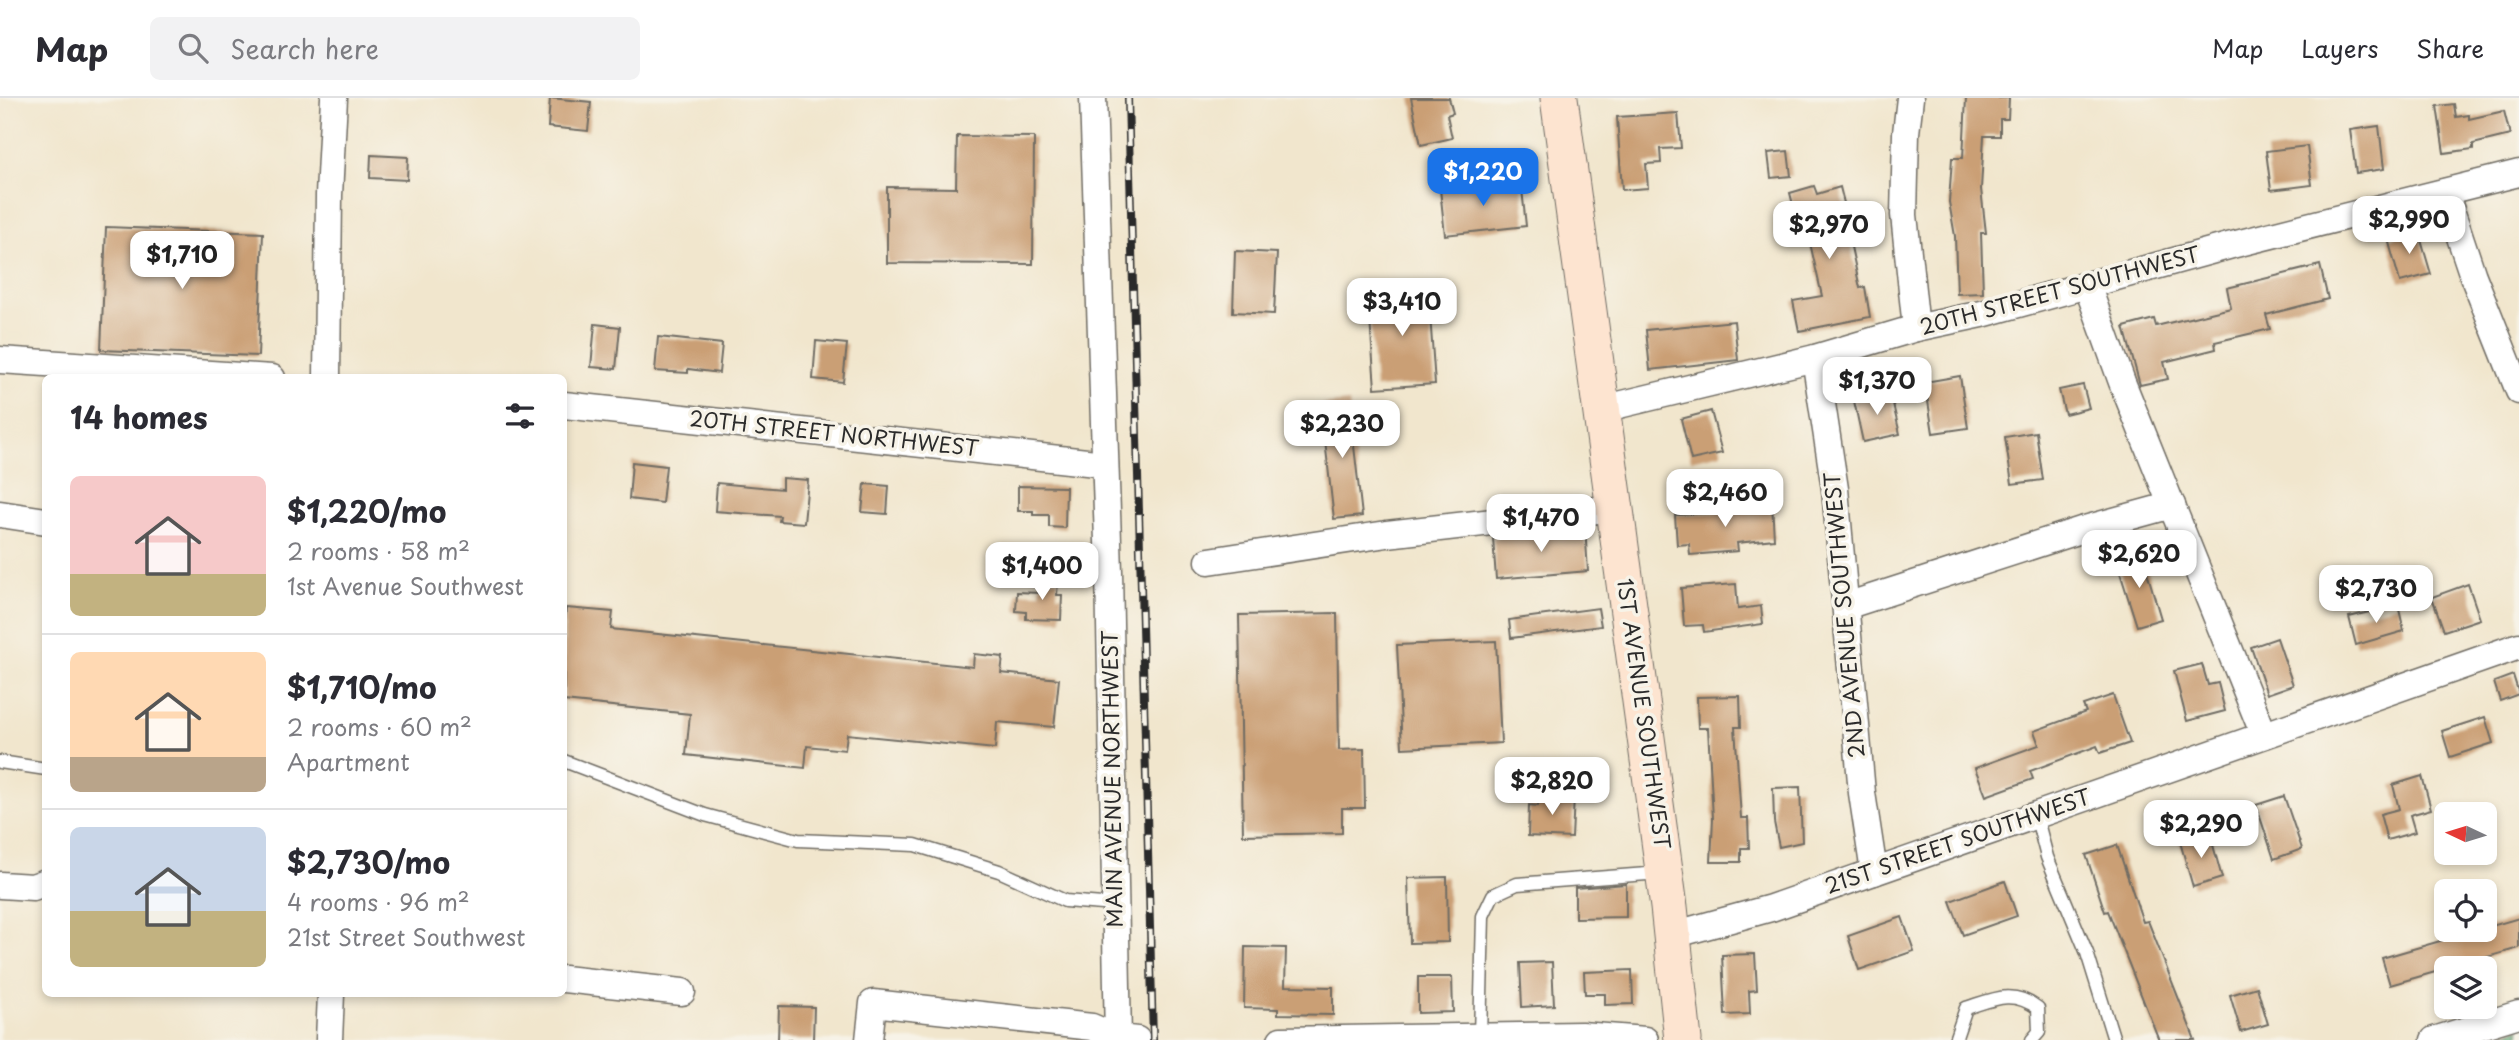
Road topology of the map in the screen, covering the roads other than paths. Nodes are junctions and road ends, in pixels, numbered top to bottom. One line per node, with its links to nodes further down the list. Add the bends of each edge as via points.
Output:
1 (334, 98): 12 (street)
2 (1093, 98): 16 (street, MAIN AVENUE NORTHWEST)
3 (1559, 98): 15 (main road, 1ST AVENUE SOUTHWEST)
4 (1910, 98): 8 (street, via 1904,215)
5 (2519, 173): 6 (street, 20TH STREET SOUTHWEST)
6 (2445, 192): 7 (street, 20TH STREET SOUTHWEST); 13 (street)
7 (2087, 285): 8 (street, 20TH STREET SOUTHWEST); 17 (street)
8 (1916, 328): 9 (street, 20TH STREET SOUTHWEST)
9 (1815, 358): 15 (street, 20TH STREET SOUTHWEST); 22 (street, 2ND AVENUE SOUTHWEST, via 1835,489)
10 (0, 360): 11 (street)
11 (212, 374)
12 (327, 374)
13 (2519, 391)
14 (567, 405): 16 (street, 20TH STREET NORTHWEST)
15 (1602, 410): 18 (main road, 1ST AVENUE SOUTHWEST)
16 (1105, 464): 33 (street, MAIN AVENUE NORTHWEST)
17 (2172, 505): 22 (street); 24 (street)
18 (1615, 508): 21 (street, via 1387,534); 29 (main road, 1ST AVENUE SOUTHWEST)
19 (0, 514): 20 (street)
20 (42, 520)
21 (1209, 561)
22 (1846, 606): 30 (street, 2ND AVENUE SOUTHWEST, via 1862,793)
23 (2519, 646): 24 (street, 21ST STREET SOUTHWEST)
24 (2264, 735): 28 (street, 21ST STREET SOUTHWEST)
25 (0, 762): 27 (lane)
26 (567, 762): 33 (lane, via 705,815 798,840 915,845 999,871 1065,901)
27 (42, 768)
28 (2036, 815): 30 (street, 21ST STREET SOUTHWEST); 48 (lane)
29 (1664, 872): 34 (main road, 1ST AVENUE SOUTHWEST); 39 (lane, via 1517,884 1493,895 1483,916)
30 (1874, 872): 34 (street, 21ST STREET SOUTHWEST, via 1771,908)
31 (42, 884): 32 (street)
32 (0, 885)
33 (1115, 905): 40 (street, MAIN AVENUE NORTHWEST)
34 (1673, 935): 45 (main road, 1ST AVENUE SOUTHWEST)
35 (567, 979): 36 (street)
36 (682, 992)
37 (331, 997): 41 (street)
38 (2519, 1014): 49 (street)
39 (1480, 1038): 43 (street); 44 (street, via 1581,1035)
40 (1124, 1039): 42 (street, via 1092,1027 873,1003)
41 (329, 1040)
42 (869, 1040)
43 (1281, 1040)
44 (1645, 1040)
45 (1683, 1040)
46 (1955, 1040): 47 (lane, via 1966,1008 2016,997 2038,1008 2039,1032)
47 (2032, 1040)
48 (2114, 1040)
49 (2434, 1040)

